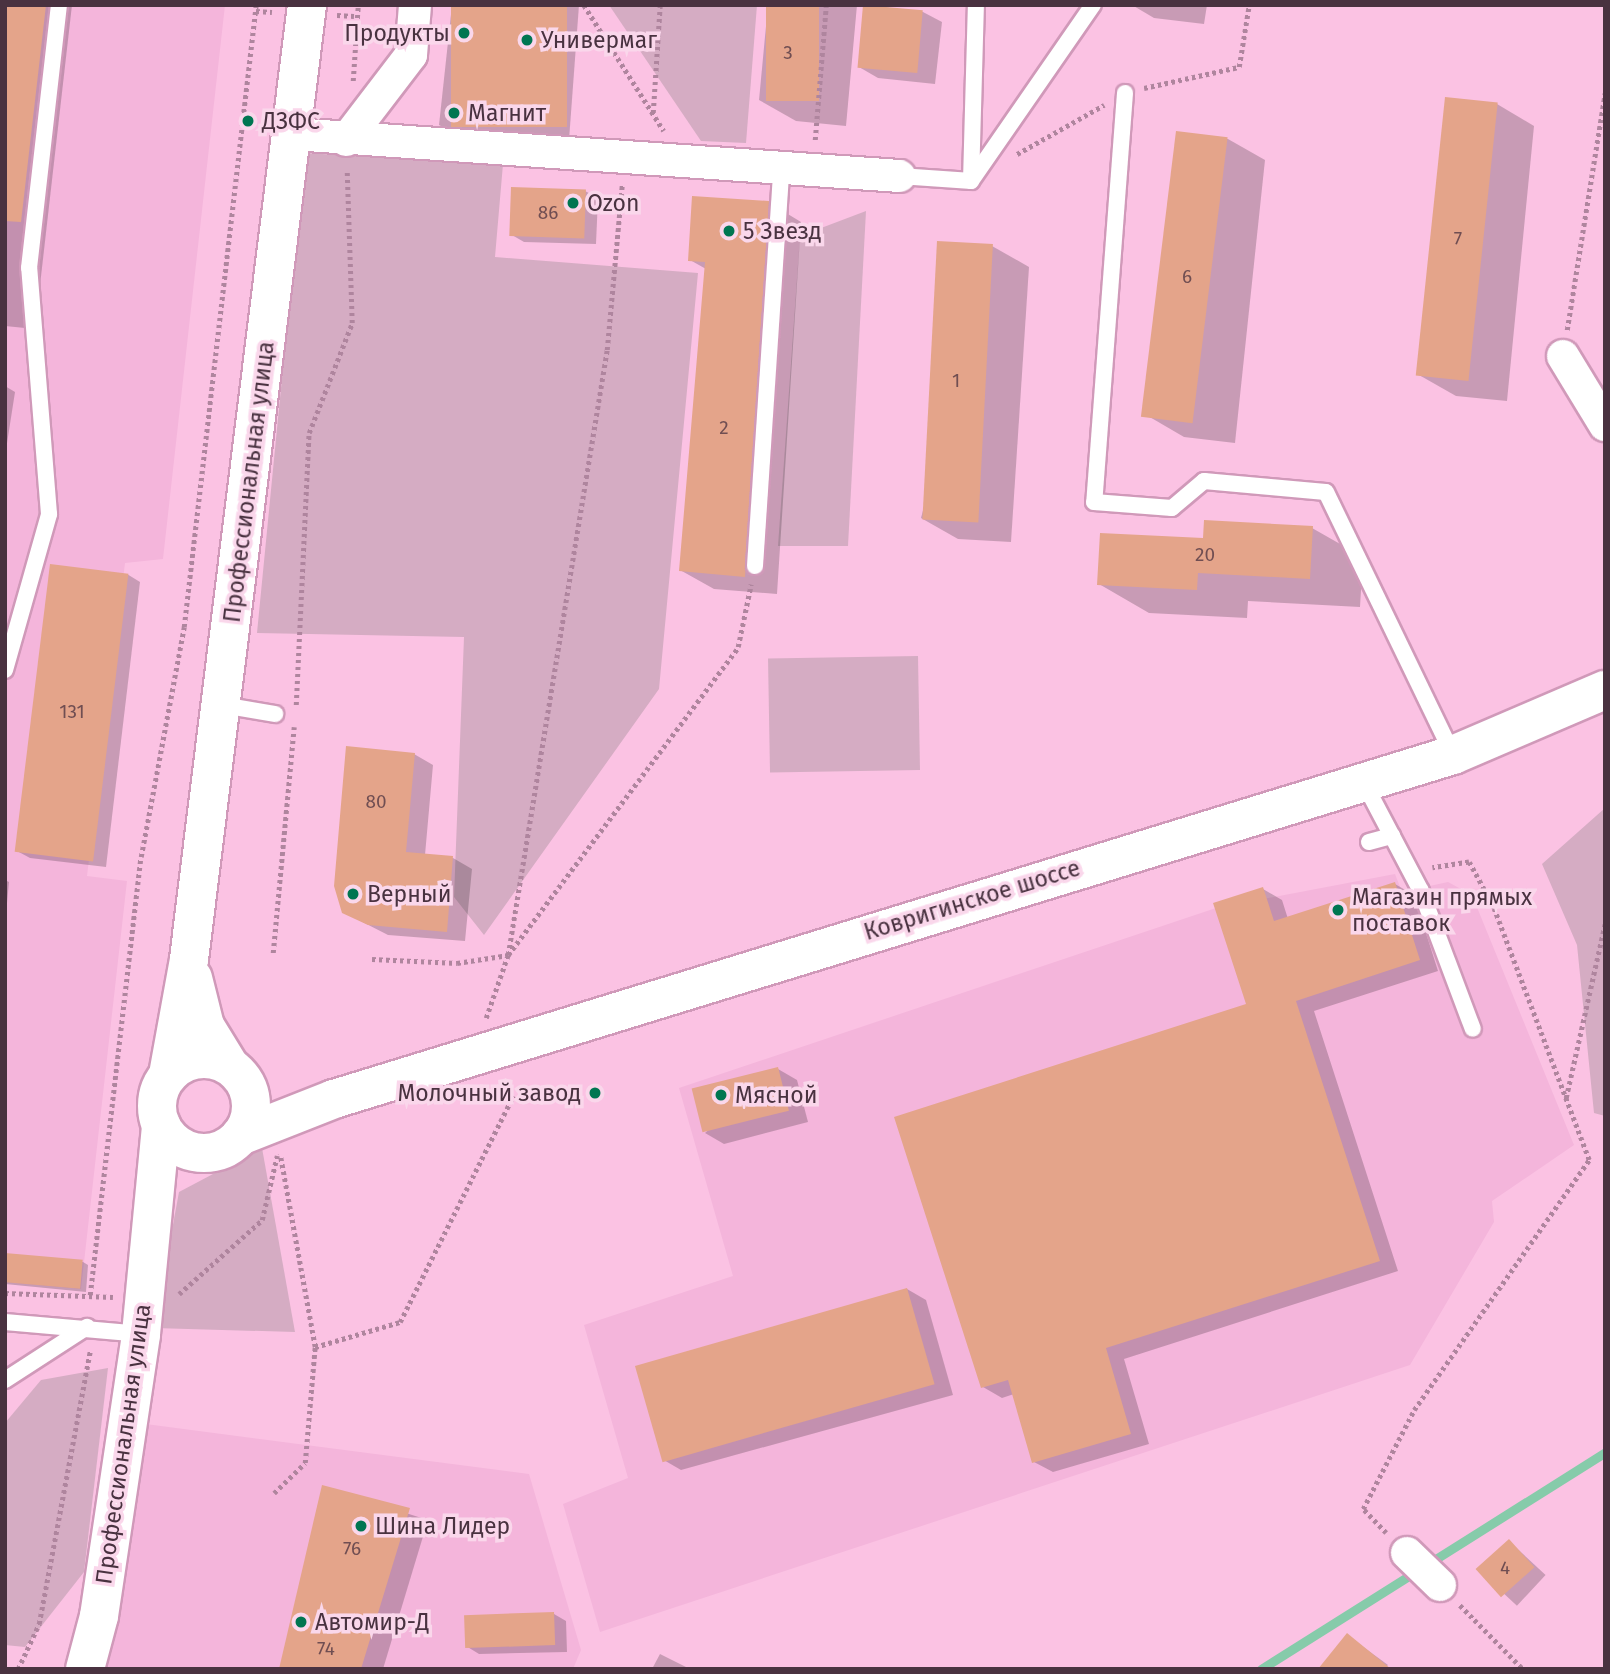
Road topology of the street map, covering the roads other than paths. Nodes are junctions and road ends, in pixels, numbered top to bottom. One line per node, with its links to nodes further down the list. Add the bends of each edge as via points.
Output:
1 (59, 5): 15 (lane, via 29,268 49,514)
2 (307, 5): 7 (main road, Профессиональная улица)
3 (415, 5): 8 (street, via 411,55)
4 (976, 5): 11 (lane)
5 (1093, 5): 11 (lane)
6 (1125, 93): 19 (lane, via 1094,502 1172,508 1204,481 1326,492)
7 (293, 134): 8 (street); 17 (main road, Профессиональная улица)
8 (346, 140): 9 (street)
9 (781, 171): 10 (street); 14 (lane)
10 (900, 176): 11 (lane)
11 (971, 181)
12 (1563, 356): 13 (street)
13 (1605, 425)
14 (755, 566)
15 (5, 670)
16 (1605, 690): 19 (main road, Ковригинское шоссе)
17 (222, 705): 18 (lane); 23 (main road, Профессиональная улица)
18 (275, 714)
19 (1452, 755): 20 (main road, Ковригинское шоссе)
20 (1363, 782): 21 (lane); 27 (main road, Ковригинское шоссе)
21 (1392, 836): 22 (lane); 24 (lane, via 1411,872)
22 (1369, 842)
23 (189, 959): 25 (main road, Профессиональная улица); 26 (main road, Профессиональная улица, via 205,1026)
24 (1473, 1029)
25 (167, 1075): 26 (main road, via 190,1060); 28 (main road, Профессиональная улица, via 157,1100)
26 (237, 1075): 27 (main road, Ковригинское шоссе, via 270,1100); 29 (main road, via 250,1111)
27 (334, 1098): 29 (main road, Ковригинское шоссе)
28 (161, 1125): 30 (main road, via 178,1146); 31 (main road, Профессиональная улица)
29 (240, 1136): 30 (main road, Профессиональная улица)
30 (204, 1153): 31 (main road, Профессиональная улица, via 179,1171)
31 (155, 1218): 34 (main road, Профессиональная улица)
32 (5, 1322): 33 (lane)
33 (91, 1327): 34 (lane); 35 (lane)
34 (141, 1334): 38 (main road, Профессиональная улица)
35 (5, 1380)
36 (1407, 1553): 37 (street)
37 (1440, 1585)
38 (85, 1669)

